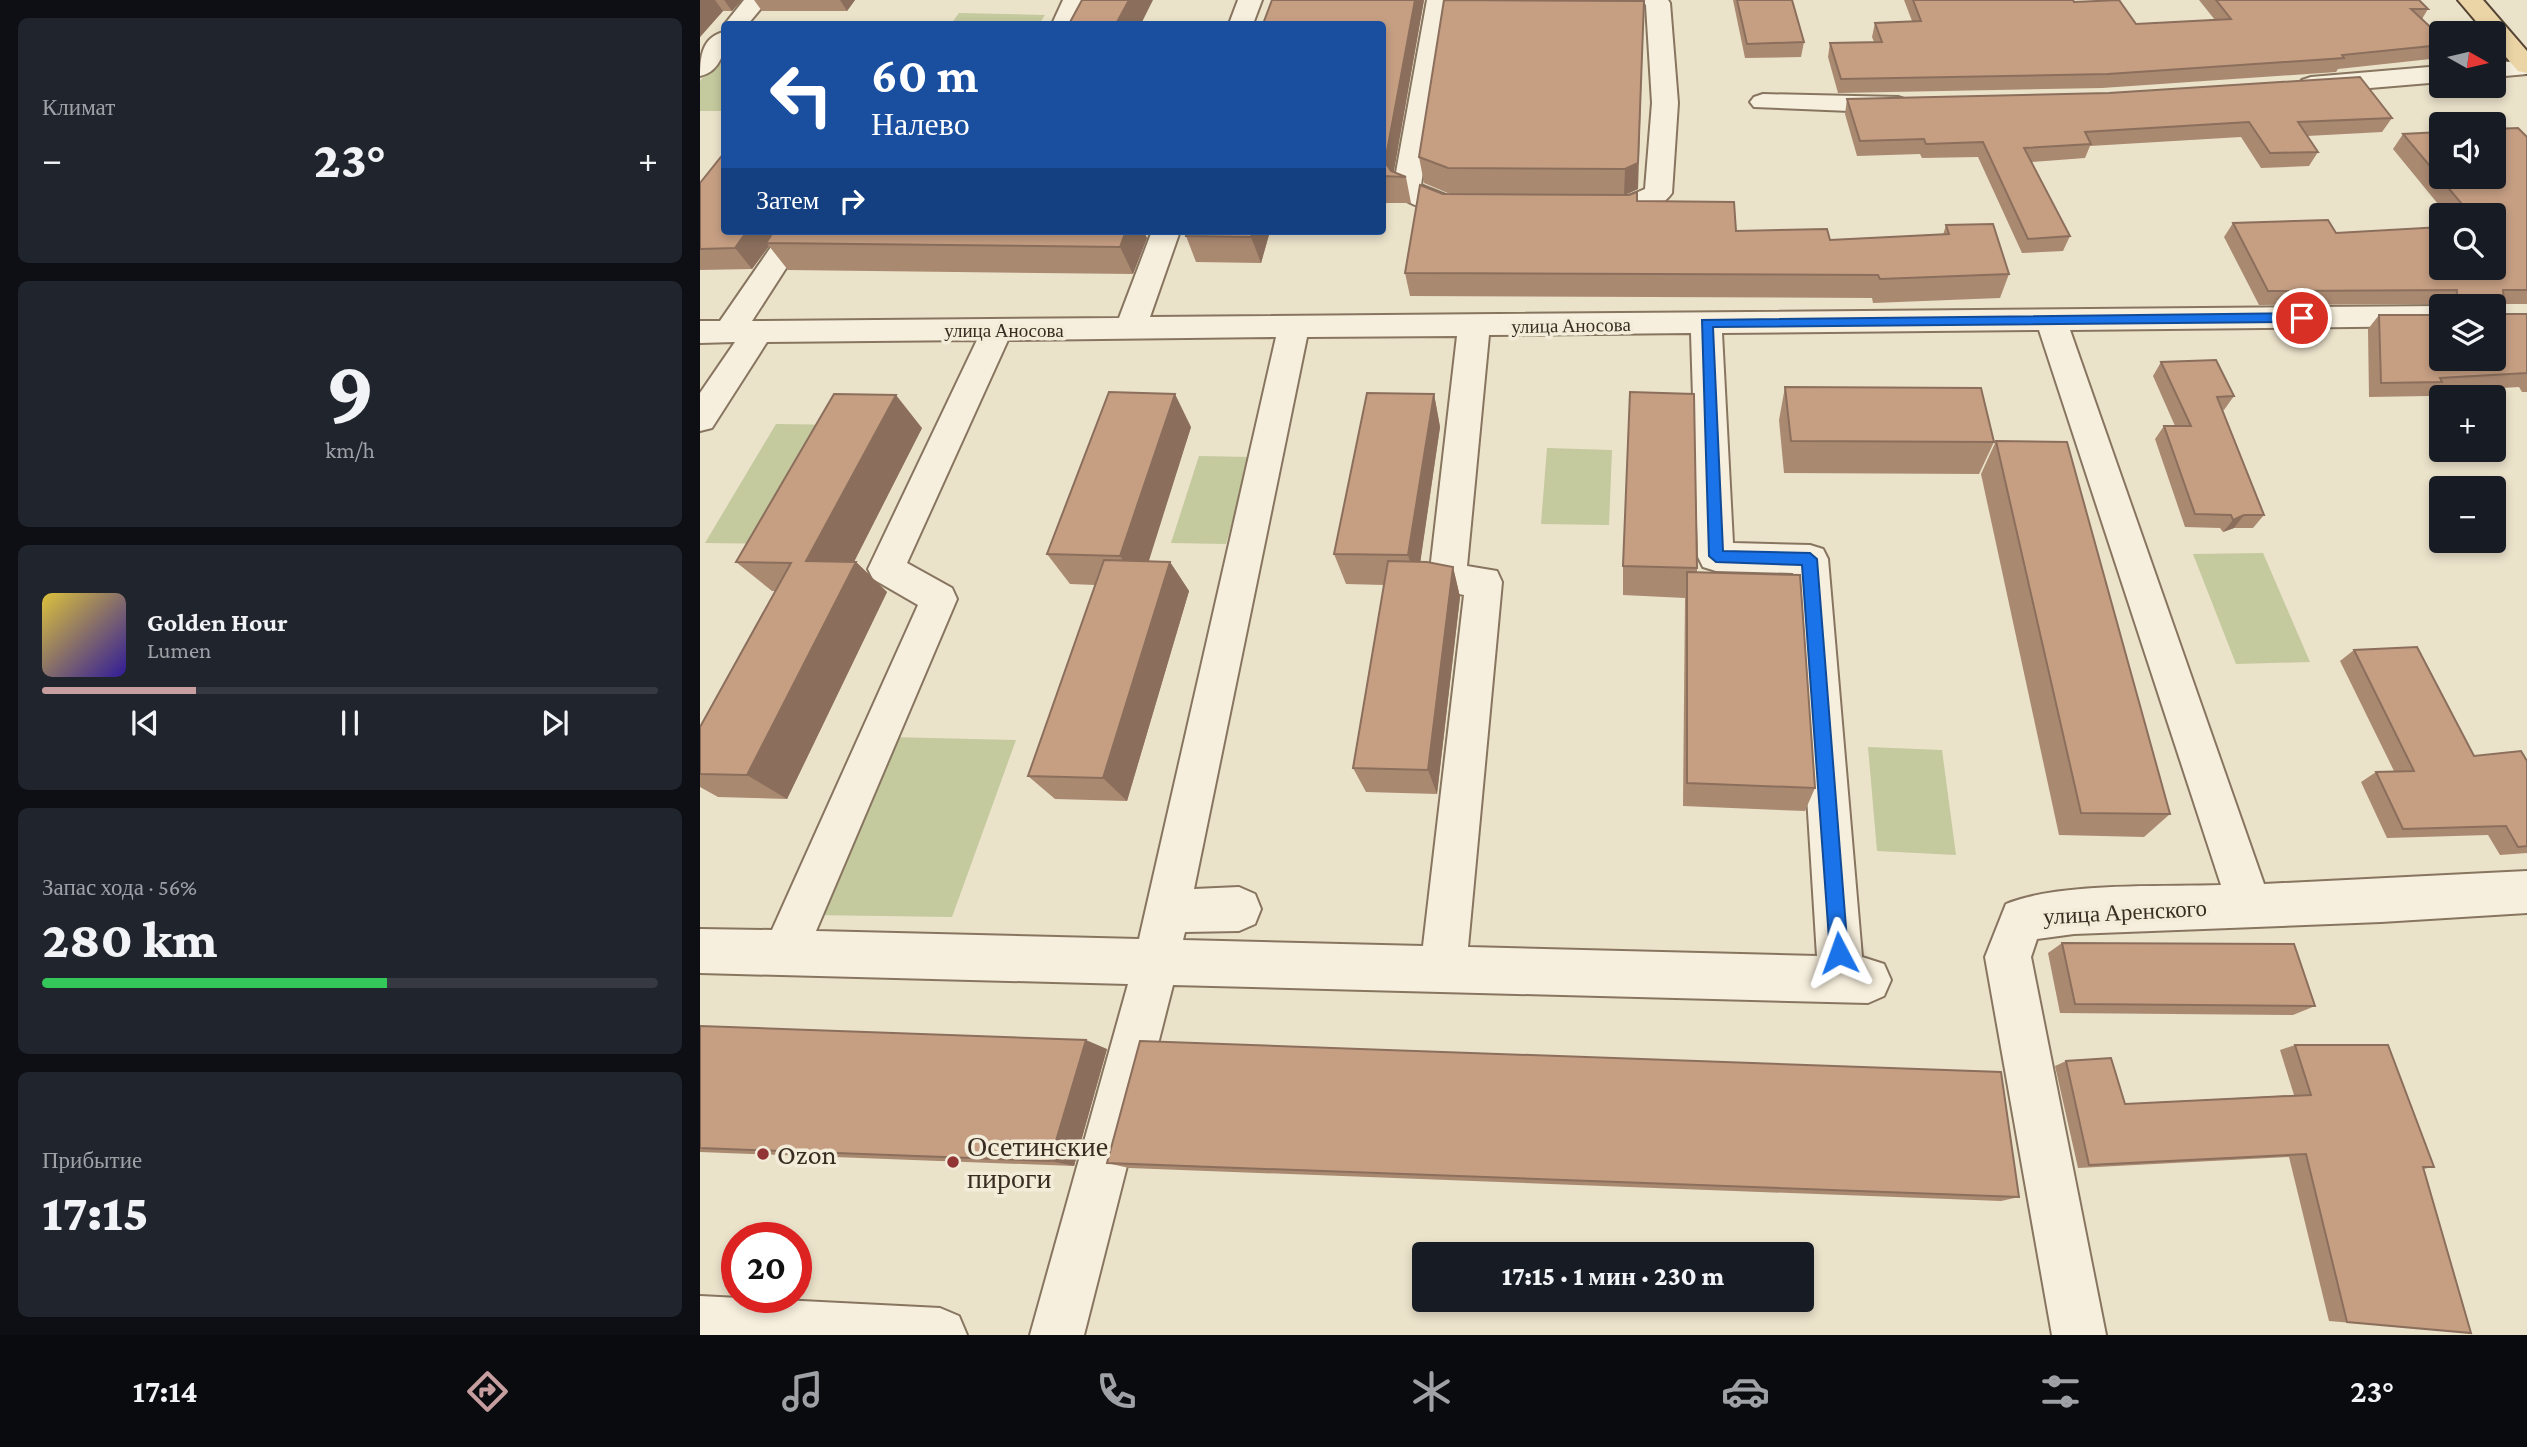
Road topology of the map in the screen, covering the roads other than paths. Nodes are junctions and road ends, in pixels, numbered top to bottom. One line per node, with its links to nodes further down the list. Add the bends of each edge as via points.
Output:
1 (756, 0): 7 (street)
2 (1076, 0): 8 (street)
3 (1250, 0): 9 (street)
4 (1443, 0): 18 (street, via 1437,3 1407,189 1447,206)
5 (1654, 0): 19 (street, via 1658,3 1665,103 1658,193 1629,207)
6 (2470, 0): 11 (main road)
7 (738, 21)
8 (1065, 21)
9 (1242, 21)
10 (721, 43): 12 (street)
11 (2527, 66): 13 (street)
12 (700, 69)
13 (2506, 69)
14 (2429, 75): 15 (street)
15 (2293, 87)
16 (1763, 102): 17 (street)
17 (1918, 105)
18 (1489, 206)
19 (1559, 207)
20 (793, 235): 29 (street)
21 (1165, 235): 27 (street)
22 (2429, 316): 23 (street, улица Аносова)
23 (2051, 320): 24 (street, улица Аносова); 32 (street)
24 (1706, 323): 25 (street, улица Аносова); 38 (street, via 1716,556 1810,559 1855,980)
25 (1474, 326): 26 (street, улица Аносова); 38 (street, via 1447,579 1484,582)
26 (1294, 327): 27 (street, улица Аносова); 34 (street)
27 (1130, 328): 28 (street, улица Аносова)
28 (997, 330): 29 (street, улица Аносова); 36 (street, via 886,569 939,599)
29 (729, 332): 30 (street)
30 (700, 419)
31 (2527, 892): 32 (street, улица Аренского)
32 (2249, 905): 42 (street, улица Аренского, via 2074,912 2022,919 2008,957)
33 (1239, 909): 34 (street)
34 (1168, 911): 37 (street)
35 (700, 951): 36 (street)
36 (784, 954): 37 (street)
37 (1156, 963): 38 (street); 41 (street)
38 (1443, 969)
39 (700, 1323): 40 (street)
40 (940, 1335)
41 (1057, 1335)
42 (2079, 1335)

